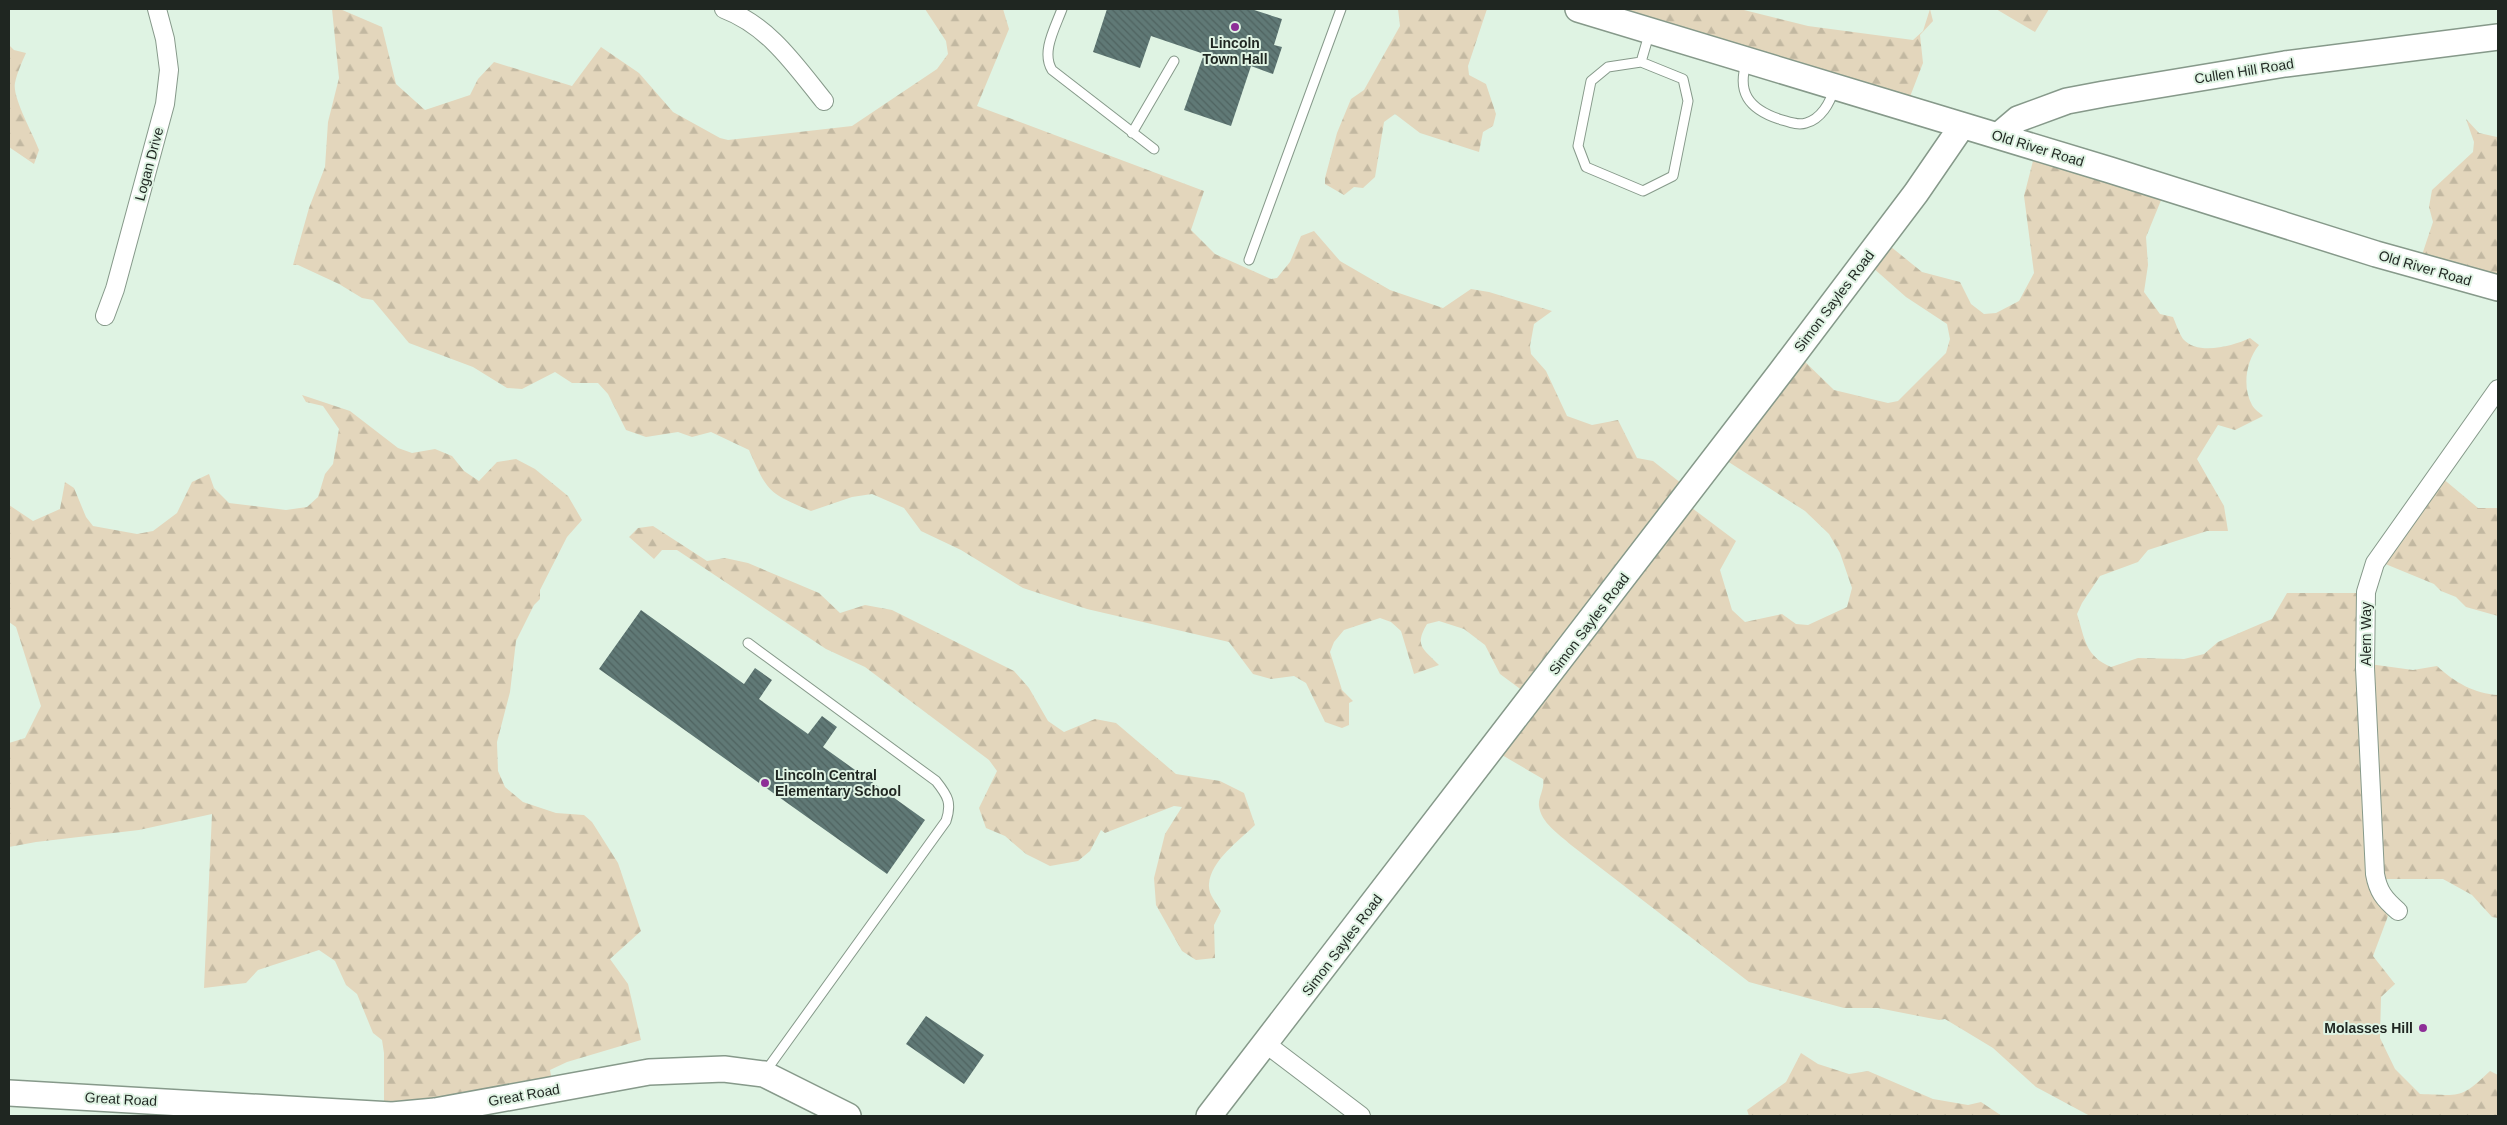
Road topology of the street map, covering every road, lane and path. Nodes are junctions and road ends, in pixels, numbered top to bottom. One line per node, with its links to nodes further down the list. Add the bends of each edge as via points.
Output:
1 (157, 9): 19 (street, Logan Drive, via 169,70 165,104 115,289)
2 (724, 9): 12 (street, via 760,28)
3 (1062, 9): 14 (lane, via 1047,53 1048,63 1052,70)
4 (1341, 9): 17 (lane)
5 (1578, 9): 6 (street, Old River Road)
6 (1650, 31): 8 (street, Old River Road); 10 (lane)
7 (2498, 37): 15 (street, Cullen Hill Road, via 2285,64 2067,101 2018,119)
8 (1747, 60): 11 (street, Old River Road); 11 (lane, via 1742,80 1746,95 1754,107 1785,121 1805,124 1816,118 1826,108)
9 (1174, 61): 14 (lane)
10 (1641, 62): 10 (lane, via 1608,67 1591,81 1578,146 1586,167 1643,191 1673,176 1688,100 1683,79)
11 (1835, 87): 13 (street, Old River Road)
12 (824, 101)
13 (1962, 126): 15 (street, Old River Road); 23 (street, Simon Sayles Road, via 1916,193 1780,373)
14 (1132, 133): 16 (lane)
15 (1998, 136): 18 (street, Old River Road, via 2370,252)
16 (1154, 149)
17 (1248, 260)
18 (2498, 288)
19 (104, 316)
20 (2498, 390): 22 (street, Alern Way, via 2375,563 2366,592 2365,668 2375,874 2378,890)
21 (748, 643): 24 (lane, via 936,781 946,792 950,808 946,821)
22 (2398, 911)
23 (1266, 1044): 27 (street, Simon Sayles Road); 28 (street)
24 (764, 1074): 25 (street, Great Road, via 724,1069 648,1072 435,1111 392,1114 170,1105); 26 (street, Great Road)
25 (9, 1093)
26 (848, 1116)
27 (1209, 1116)
28 (1361, 1116)

